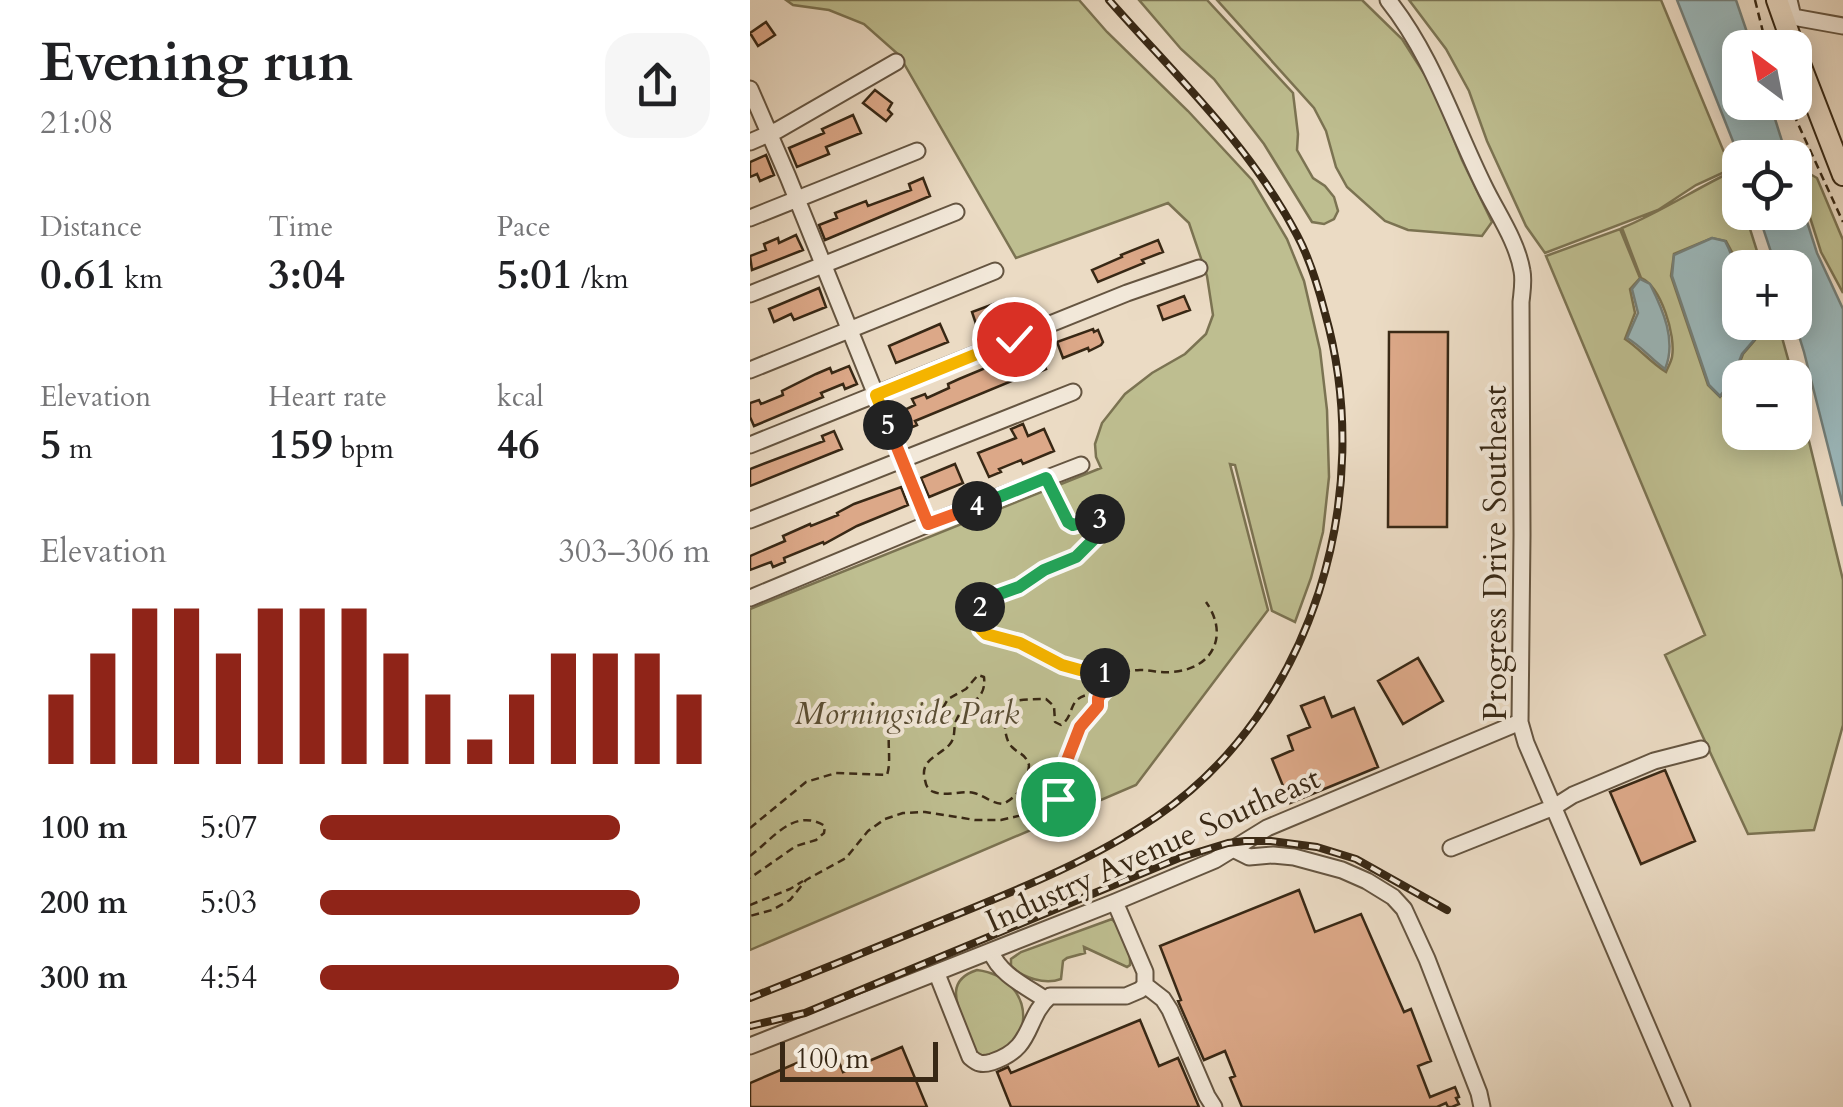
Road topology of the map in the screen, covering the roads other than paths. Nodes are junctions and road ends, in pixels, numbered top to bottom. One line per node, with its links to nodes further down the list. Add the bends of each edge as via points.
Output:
1 (1388, 0): 31 (street, Progress Drive Southeast, via 1440,84 1523,274)
2 (1777, 0): 5 (main road)
3 (1789, 0): 4 (street, via 1793,17)
4 (1843, 26)
5 (1787, 30)
6 (896, 62): 10 (street)
7 (1812, 87): 9 (main road)
8 (750, 89): 10 (street)
9 (1834, 133): 13 (main road)
10 (770, 134): 11 (street); 14 (street)
11 (750, 142)
12 (917, 150): 14 (street)
13 (1843, 176)
14 (798, 200): 16 (street); 17 (street)
15 (956, 212): 17 (street)
16 (750, 218)
17 (823, 265): 20 (street); 21 (street)
18 (1199, 268): 24 (street)
19 (995, 272): 21 (street)
20 (750, 294)
21 (850, 330): 22 (street); 24 (street)
22 (750, 370)
23 (1073, 392): 26 (street)
24 (876, 395): 25 (street); 26 (street)
25 (750, 445)
26 (902, 460): 28 (street); 29 (street)
27 (1081, 465): 29 (street)
28 (750, 520)
29 (928, 524): 30 (street)
30 (750, 598)
31 (1520, 722): 33 (street, Progress Drive Southeast); 35 (street, Industry Avenue Southeast, via 1268,828)
32 (1701, 749): 33 (street, via 1654,761)
33 (1554, 807): 34 (street); 44 (street, Progress Drive Southeast)
34 (1451, 848)
35 (1233, 849): 36 (street, Industry Avenue Southeast); 43 (street, via 1328,866 1394,896 1427,959)
36 (1116, 902): 37 (street, Industry Avenue Southeast); 39 (street)
37 (991, 952): 38 (street, Industry Avenue Southeast); 40 (street, via 1002,970)
38 (937, 974): 40 (street, via 970,1057 982,1064 1015,1050); 41 (street, Industry Avenue Southeast)
39 (1145, 985): 40 (street, via 1126,996); 42 (street, via 1170,1010)
40 (1046, 1000)
41 (750, 1046)
42 (1214, 1107)
43 (1482, 1107)
44 (1682, 1107)

